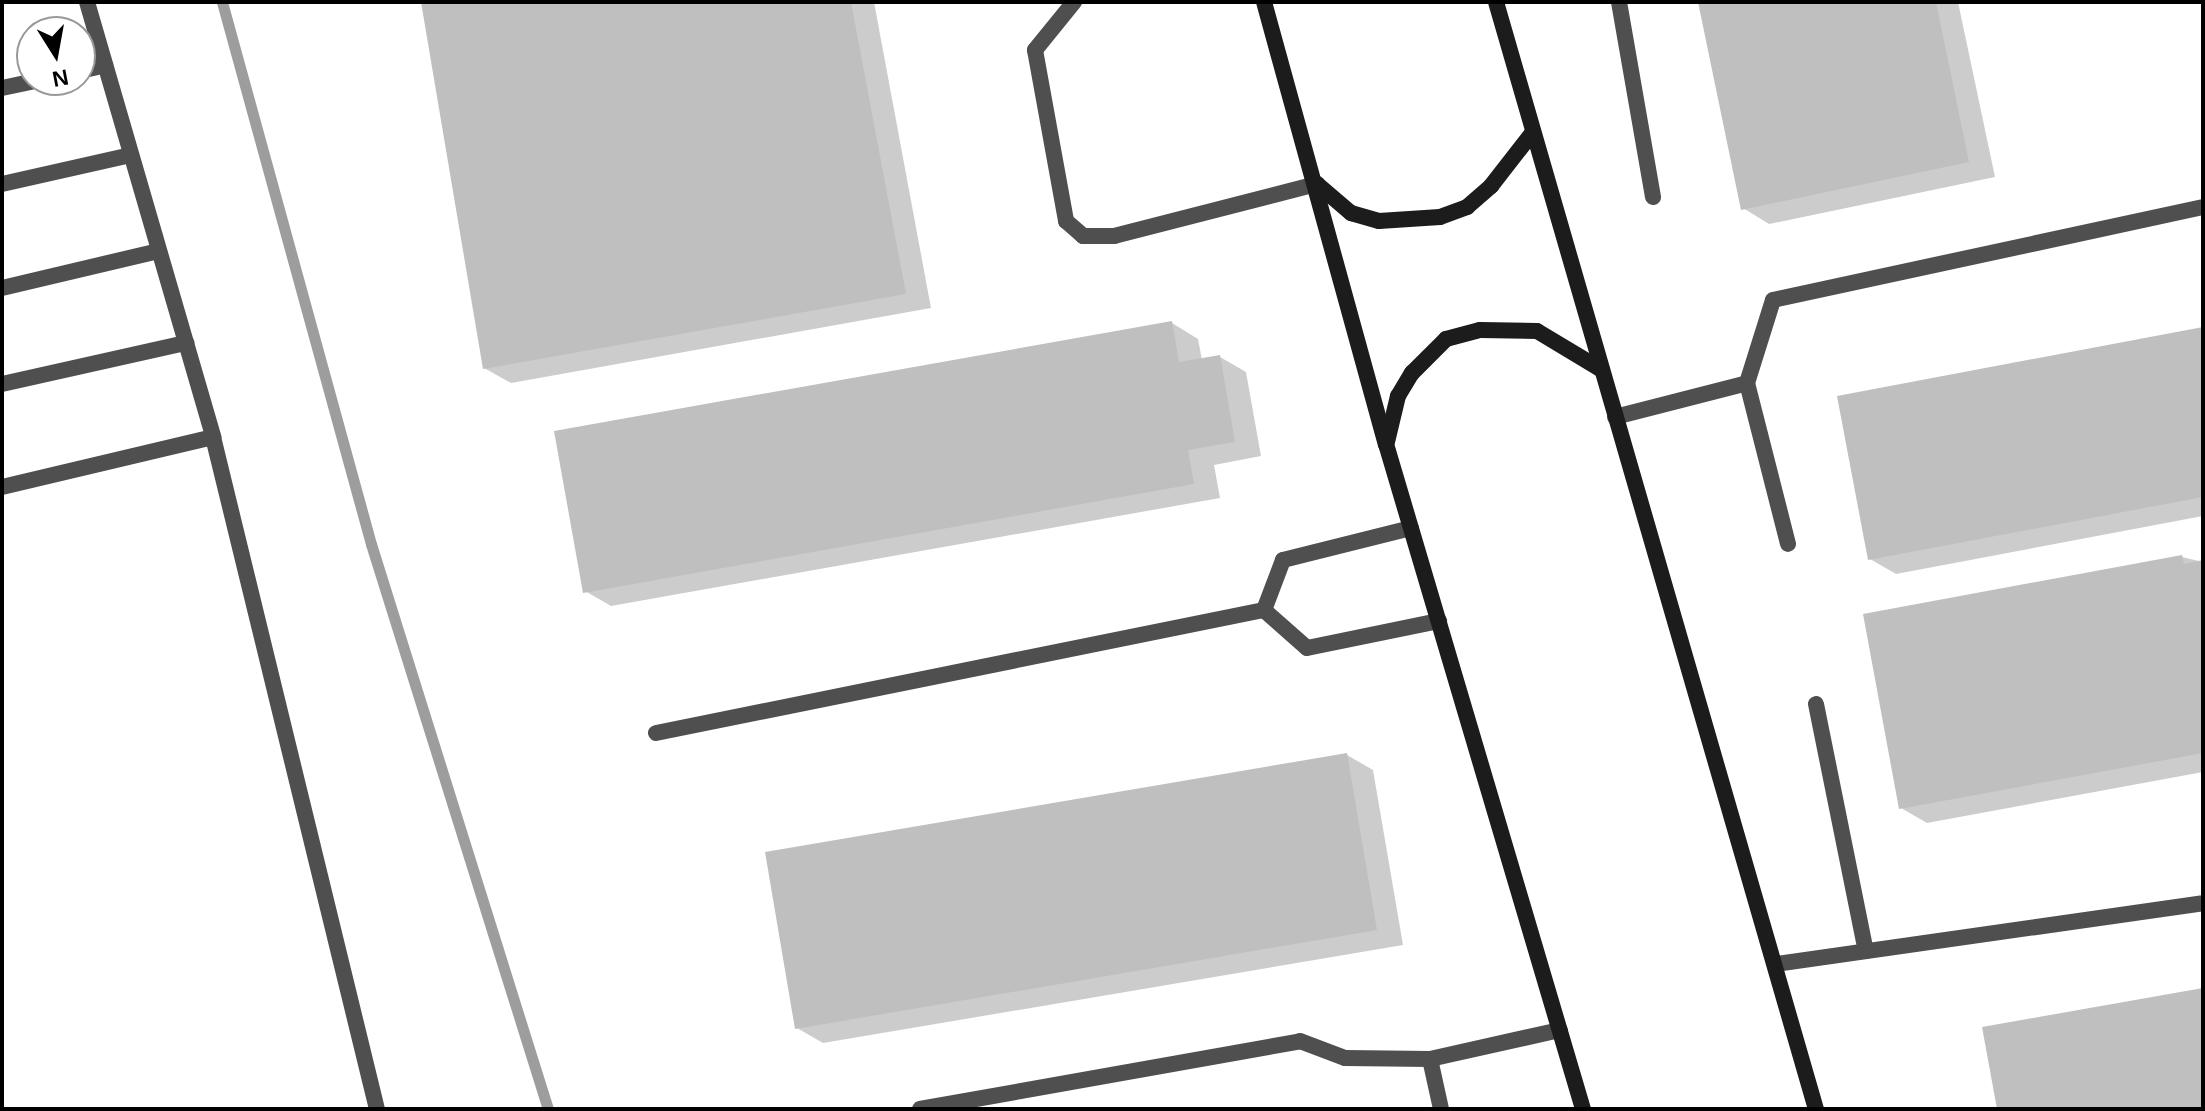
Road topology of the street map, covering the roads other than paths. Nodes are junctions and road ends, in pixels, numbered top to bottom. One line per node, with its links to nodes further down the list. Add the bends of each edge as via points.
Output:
1 (87, 2): 6 (lane)
2 (1074, 2): 11 (lane, via 1035,50 1066,221 1083,236 1114,236)
3 (1264, 2): 11 (street)
4 (1496, 2): 8 (street)
5 (1619, 2): 12 (lane)
6 (105, 65): 7 (lane); 9 (lane)
7 (96, 67)
8 (1533, 132): 11 (street, via 1491,186 1467,207 1440,217 1379,221 1351,213); 17 (street)
9 (131, 155): 10 (lane); 14 (lane)
10 (2, 184)
11 (1317, 184): 22 (street)
12 (1653, 197)
13 (2203, 207): 18 (lane, via 1773,300)
14 (159, 251): 15 (lane); 16 (lane)
15 (2, 288)
16 (186, 343): 19 (lane); 21 (lane)
17 (1602, 370): 20 (street); 22 (street, via 1537,331 1480,330 1446,339 1412,373 1398,396)
18 (1747, 383): 20 (lane); 25 (lane)
19 (2, 384)
20 (1615, 417): 32 (street)
21 (213, 437): 23 (lane); 35 (lane)
22 (1386, 444): 24 (street)
23 (2, 487)
24 (1411, 528): 26 (lane, via 1283,560); 27 (street)
25 (1788, 544)
26 (1264, 610): 27 (lane, via 1307,648); 29 (lane)
27 (1439, 621): 33 (street)
28 (1816, 704): 31 (lane)
29 (656, 733)
30 (2203, 903): 31 (lane)
31 (1866, 951): 32 (lane)
32 (1776, 964): 39 (street)
33 (1560, 1030): 34 (lane); 38 (street)
34 (1430, 1059): 36 (lane, via 1345,1058 1300,1041); 37 (lane)
35 (377, 1109)
36 (920, 1109)
37 (1441, 1109)
38 (1583, 1109)
39 (1816, 1109)

